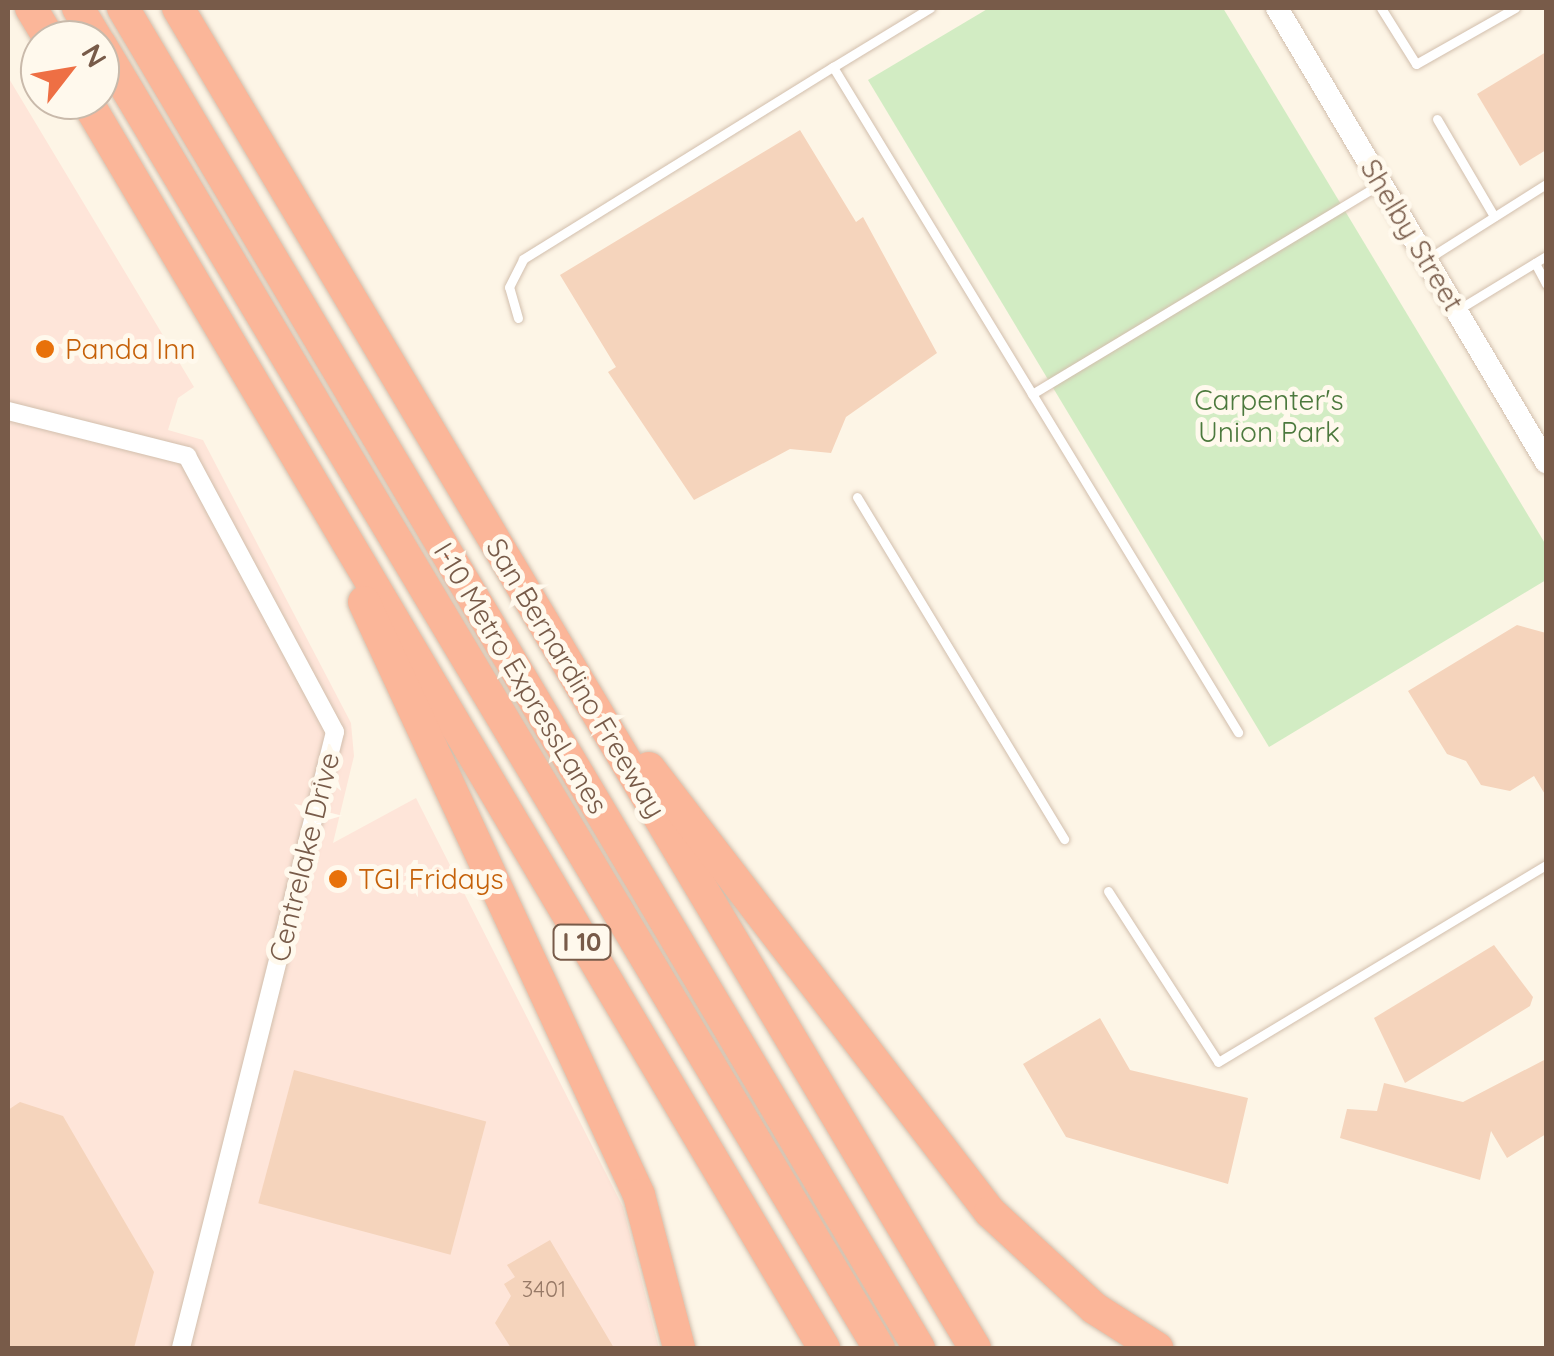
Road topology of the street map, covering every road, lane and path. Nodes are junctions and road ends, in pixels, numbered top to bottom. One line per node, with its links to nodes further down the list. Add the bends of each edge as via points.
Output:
1 (123, 8): 34 (highway, I-10 Metro ExpressLanes)
2 (178, 8): 25 (highway, San Bernardino Freeway)
3 (930, 8): 7 (lane)
4 (1277, 8): 11 (street, Shelby Street)
5 (1382, 8): 6 (lane, via 1416,64)
6 (1515, 8)
7 (833, 67): 19 (lane, via 523,260 509,286); 20 (lane)
8 (120, 77): 33 (highway, I-10 Metro ExpressLanes)
9 (1437, 119): 13 (lane)
10 (98, 120): 24 (highway, I 10)
11 (1382, 184): 15 (street, Shelby Street); 20 (lane)
12 (1546, 184): 13 (lane)
13 (1494, 216): 15 (lane)
14 (1546, 256): 16 (lane)
15 (1426, 260): 18 (street, Shelby Street)
16 (1534, 263): 17 (lane); 18 (lane)
17 (1546, 284)
18 (1457, 310): 22 (street, Shelby Street)
19 (518, 318)
20 (1032, 394): 26 (lane)
21 (8, 411): 30 (street, Centrelake Drive, via 187,456 335,732)
22 (1544, 453)
23 (857, 497): 27 (lane)
24 (341, 536): 31 (highway, via 384,662 646,1212); 32 (highway, I 10)
25 (571, 670): 35 (highway, San Bernardino Freeway); 36 (highway, via 990,1212 1094,1308)
26 (1238, 732)
27 (1064, 840)
28 (1546, 865): 29 (lane, via 1218,1062)
29 (1108, 891)
30 (181, 1348)
31 (679, 1348)
32 (824, 1348)
33 (879, 1348)
34 (919, 1348)
35 (975, 1348)
36 (1156, 1348)

